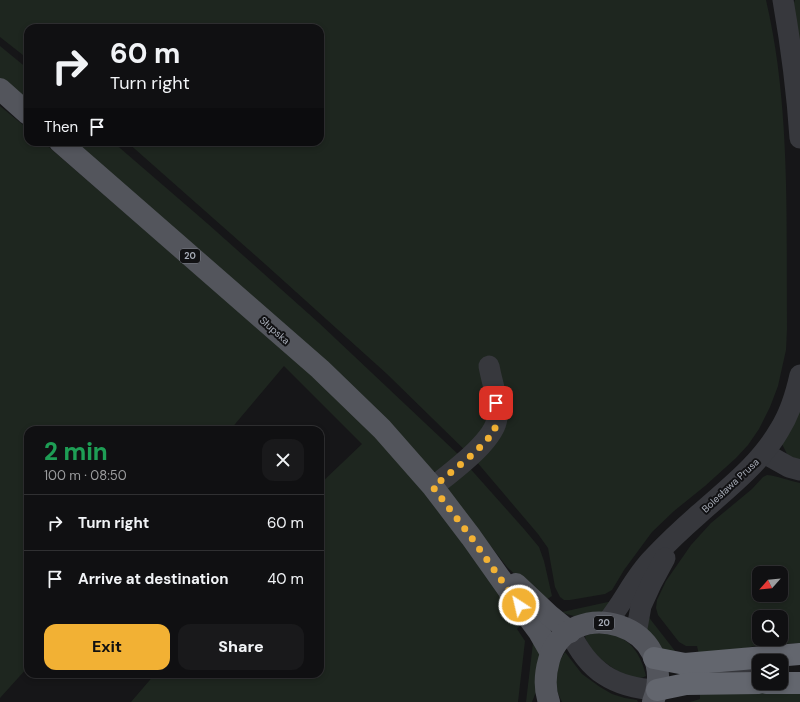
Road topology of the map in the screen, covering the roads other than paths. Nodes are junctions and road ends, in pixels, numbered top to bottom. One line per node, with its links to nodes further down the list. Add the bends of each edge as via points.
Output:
1 (783, 0): 4 (street, via 798,103)
2 (0, 89): 3 (main road)
3 (24, 110)
4 (800, 138)
5 (65, 146): 10 (main road, Słupska / 20, via 339,387 392,440)
6 (489, 366): 10 (street, via 496,403 495,429)
7 (800, 375): 8 (street, Bolesława Prusa, via 781,429)
8 (764, 453): 9 (street, via 789,468); 11 (street, Bolesława Prusa)
9 (800, 470)
10 (433, 487): 12 (main road, Słupska / 20)
11 (684, 527): 13 (street, Bolesława Prusa, via 638,576); 15 (street, Bolesława Prusa, via 652,582 642,606)
12 (471, 537): 14 (main road, Słupska / 20, via 519,588); 16 (main road, Słupska / 20, via 539,632)
13 (607, 622): 14 (main road, 20, via 582,626); 15 (main road, 20, via 627,628)
14 (570, 632): 16 (main road, 20); 25 (street, via 586,659 598,671 611,680)
15 (636, 634): 18 (main road, 20)
16 (551, 653): 26 (main road, 20, via 545,674)
17 (800, 655): 18 (highway, via 690,664); 19 (street)
18 (654, 658): 25 (main road, 20, via 657,668)
19 (788, 659)
20 (752, 670): 24 (street)
21 (752, 683): 24 (highway)
22 (788, 683): 23 (highway)
23 (800, 683)
24 (701, 684): 25 (highway, via 686,684)
25 (655, 696)
26 (546, 700)

